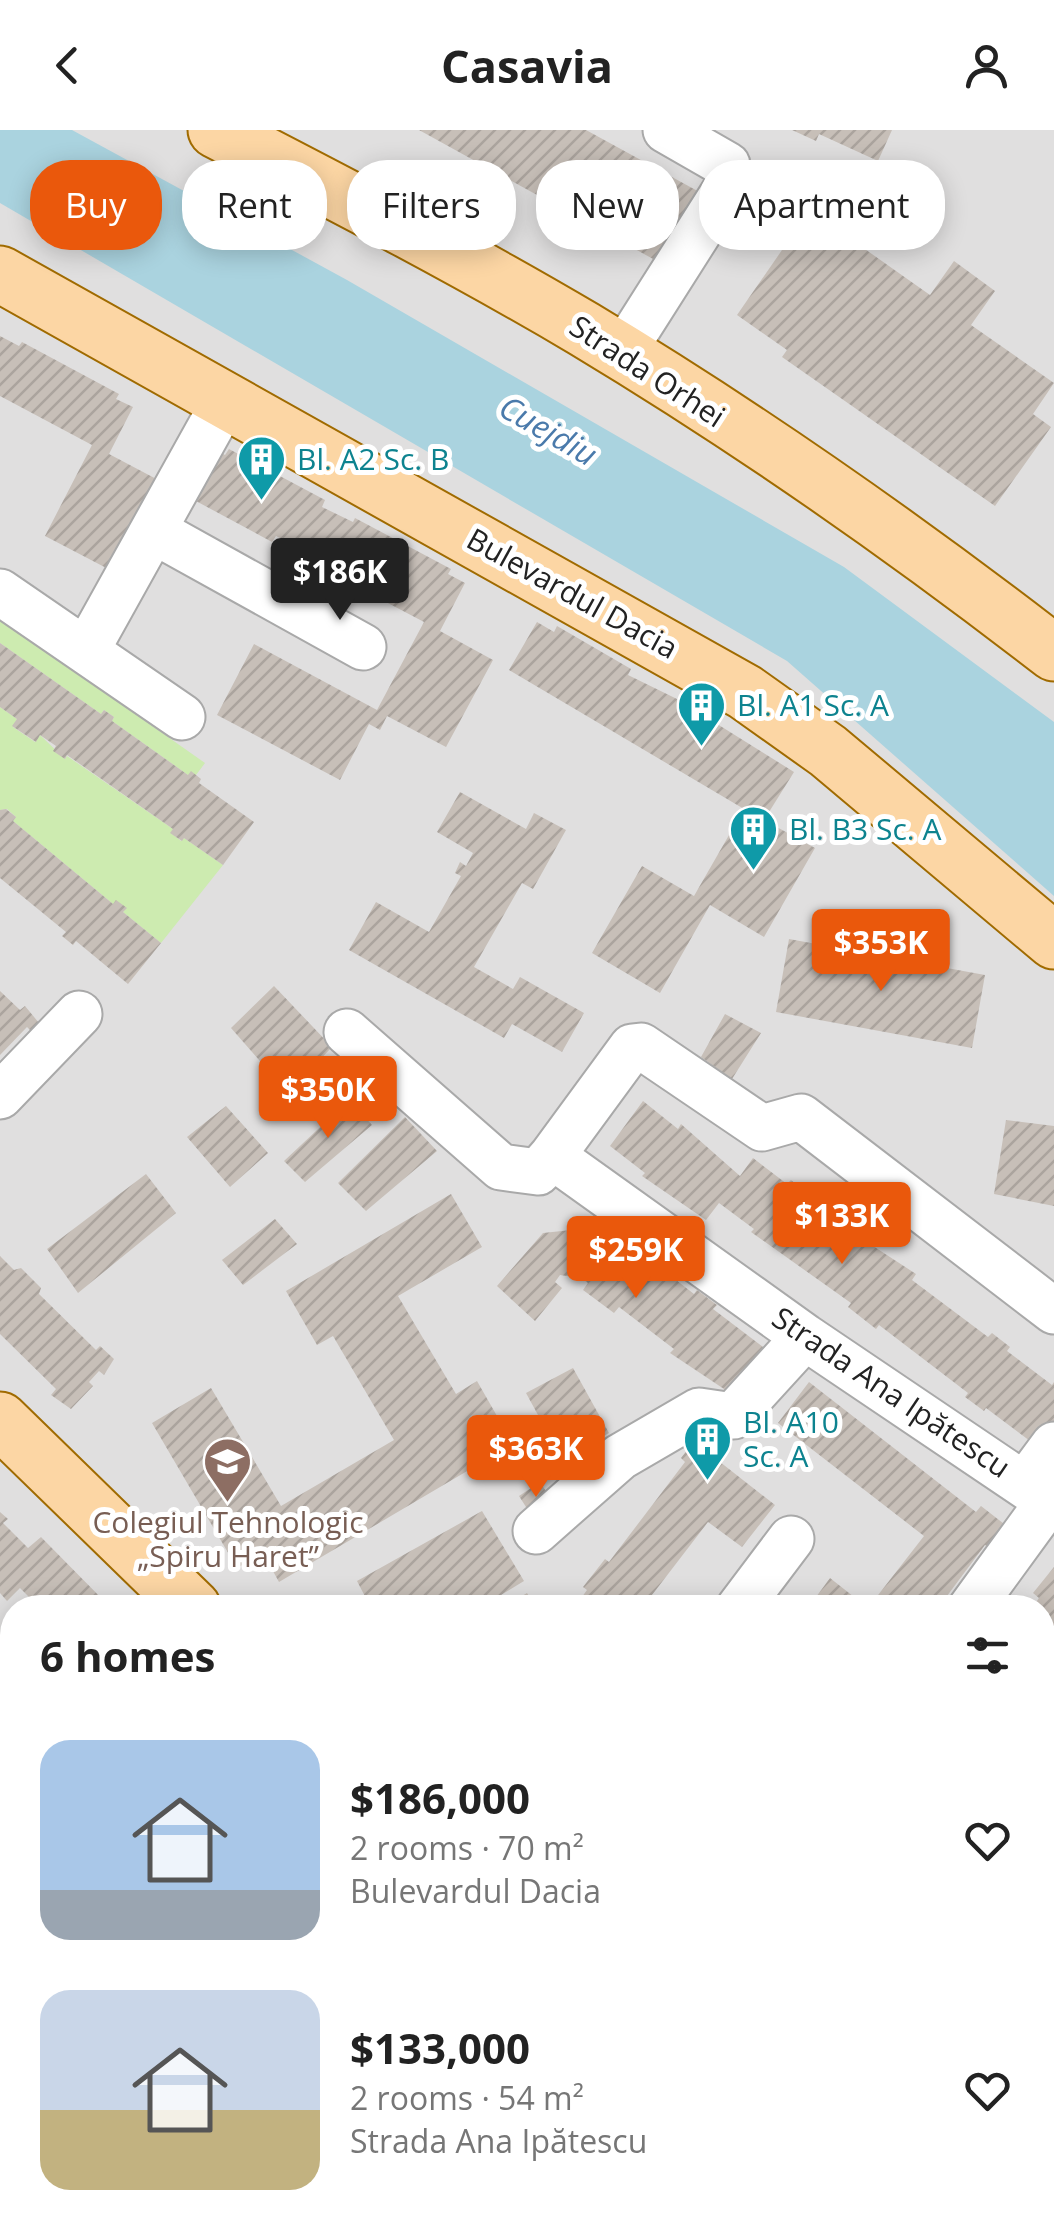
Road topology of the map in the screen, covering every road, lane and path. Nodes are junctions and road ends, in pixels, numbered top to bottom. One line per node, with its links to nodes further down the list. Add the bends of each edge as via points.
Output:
1 (216, 130): 4 (main road, Strada Orhei, via 434,243)
2 (666, 130): 4 (street, via 727,165 728,186)
3 (0, 274): 5 (main road, Bulevardul Dacia)
4 (622, 353): 10 (main road, Strada Orhei)
5 (225, 400): 6 (street); 12 (main road, Bulevardul Dacia, via 745,692 828,750)
6 (154, 530): 8 (street); 9 (street)
7 (0, 592): 9 (street)
8 (363, 648)
9 (86, 651): 11 (street)
10 (1054, 653)
11 (182, 717)
12 (1054, 940)
13 (79, 1014): 15 (street)
14 (347, 1032): 16 (street, via 501,1167 538,1172)
15 (0, 1096)
16 (552, 1156): 17 (street, via 632,1048 641,1046 762,1128 800,1118); 18 (street, Strada Ana Ipătescu)
17 (1054, 1311)
18 (805, 1337): 21 (street, Strada Ana Ipătescu); 22 (street, via 733,1416 699,1411 620,1456)
19 (0, 1420): 24 (main road)
20 (1054, 1445): 21 (street)
21 (1043, 1497): 26 (street)
22 (536, 1531)
23 (791, 1539): 25 (street)
24 (180, 1595)
25 (749, 1595)
26 (979, 1595)

